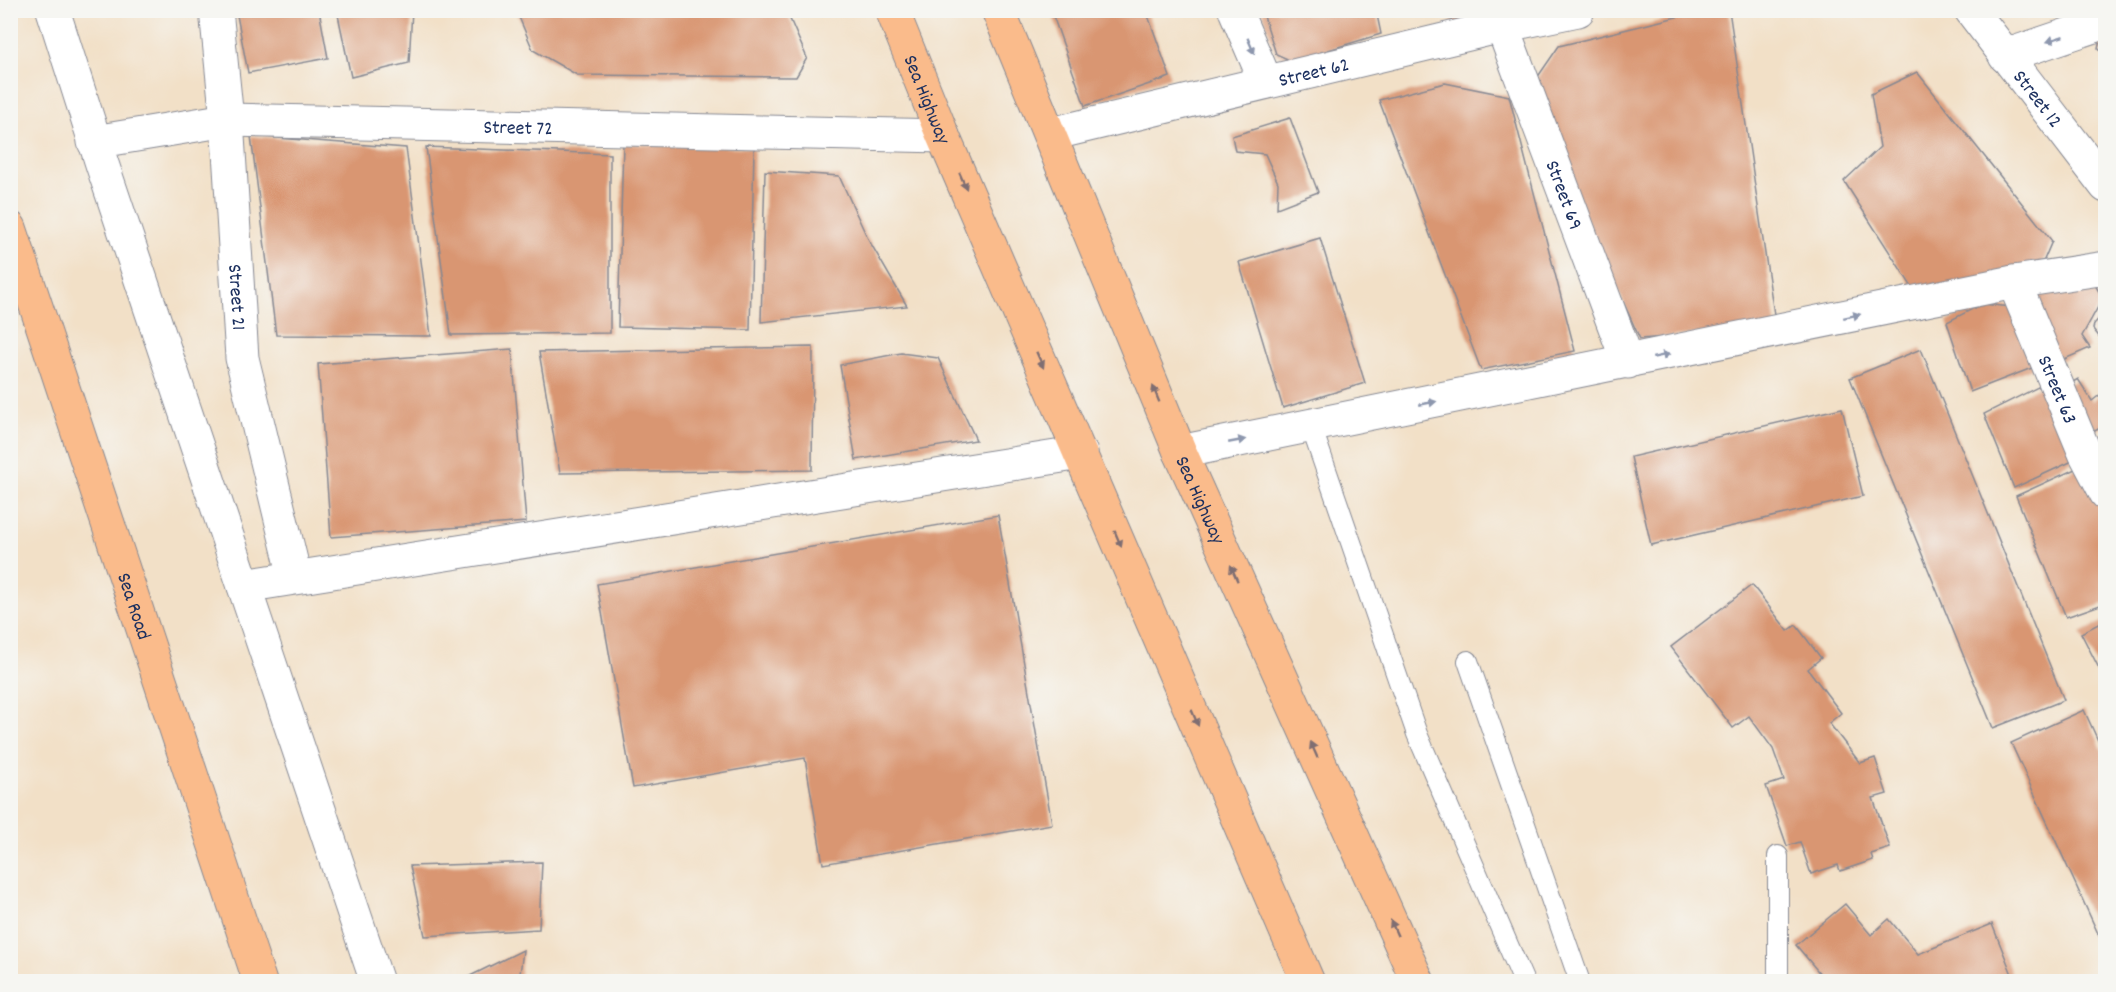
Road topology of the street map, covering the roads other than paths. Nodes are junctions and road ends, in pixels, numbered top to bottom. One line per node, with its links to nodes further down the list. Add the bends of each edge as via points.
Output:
1 (53, 10): 15 (street)
2 (216, 10): 12 (street, Street 21)
3 (892, 10): 14 (highway, Sea Highway)
4 (998, 10): 13 (highway, Sea Highway)
5 (1235, 10): 11 (street, one-way to 11)
6 (1578, 10): 9 (street, Street 62)
7 (1971, 10): 10 (street, Street 12)
8 (2106, 22): 10 (street, one-way to 10)
9 (1502, 26): 11 (street, Street 62); 20 (street, Street 69)
10 (2005, 56): 16 (street, Street 12)
11 (1266, 82): 13 (street, Street 62)
12 (227, 120): 14 (street, Street 72); 15 (street, Street 72); 25 (street, Street 21, via 242,358)
13 (1051, 134): 22 (highway, Sea Highway, one-way to 13)
14 (943, 136): 23 (highway, Sea Highway, one-way to 23)
15 (94, 142): 26 (street)
16 (2106, 186)
17 (10, 228): 29 (highway, Sea Road)
18 (2106, 268): 19 (street)
19 (2014, 282): 20 (street, one-way to 19); 24 (street, Street 63, via 2085,453)
20 (1628, 362): 21 (street, one-way to 20)
21 (1311, 426): 22 (street, one-way to 21); 33 (lane, via 1418,734)
22 (1180, 452): 32 (highway, Sea Highway, one-way to 22)
23 (1081, 453): 25 (street); 31 (highway, Sea Highway, one-way to 31)
24 (2106, 493)
25 (295, 578): 26 (street)
26 (244, 586): 30 (street)
27 (1468, 661): 34 (lane)
28 (1779, 856): 35 (lane)
29 (260, 981)
30 (376, 981)
31 (1308, 981)
32 (1418, 981)
33 (1524, 981)
34 (1580, 981)
35 (1780, 981)

